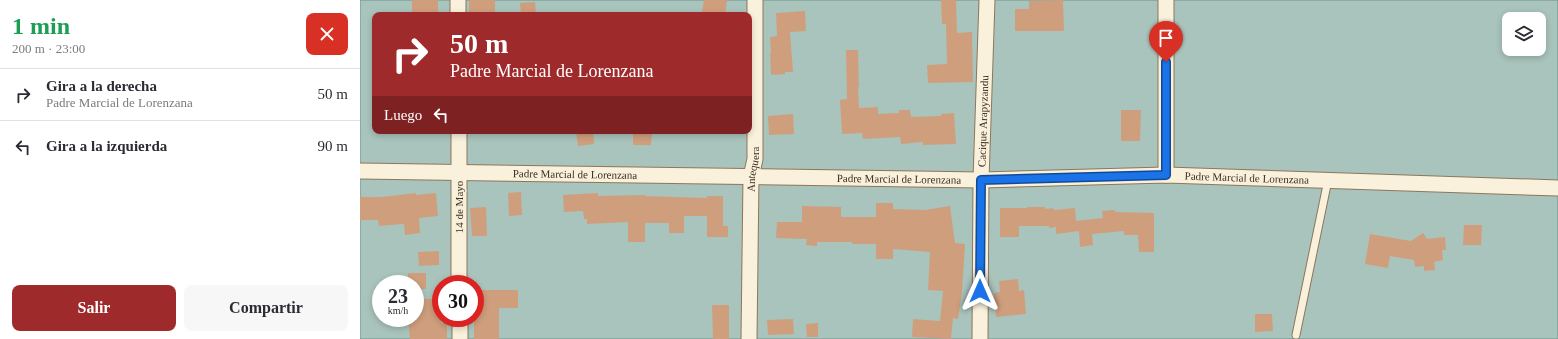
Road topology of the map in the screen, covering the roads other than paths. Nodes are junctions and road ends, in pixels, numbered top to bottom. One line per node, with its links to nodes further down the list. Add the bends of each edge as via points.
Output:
1 (458, 0): 5 (street)
2 (756, 0): 10 (street, Antequera, via 756,159)
3 (987, 0): 11 (street, Cacique Arapyzandu)
4 (1166, 0): 9 (street)
5 (458, 12)
6 (459, 134): 8 (street, 14 de Mayo)
7 (360, 171): 8 (street, Padre Marcial de Lorenzana)
8 (459, 172): 10 (street, Padre Marcial de Lorenzana); 14 (street, 14 de Mayo)
9 (1166, 175): 11 (street, Padre Marcial de Lorenzana); 12 (street, Padre Marcial de Lorenzana)
10 (751, 178): 11 (street, Padre Marcial de Lorenzana); 18 (street, Antequera)
11 (981, 180): 19 (street, Cacique Arapyzandu)
12 (1328, 180): 13 (street, Padre Marcial de Lorenzana); 16 (lane)
13 (1558, 188)
14 (459, 275)
15 (460, 327): 17 (street)
16 (1296, 335)
17 (460, 339)
18 (749, 339)
19 (980, 339)

